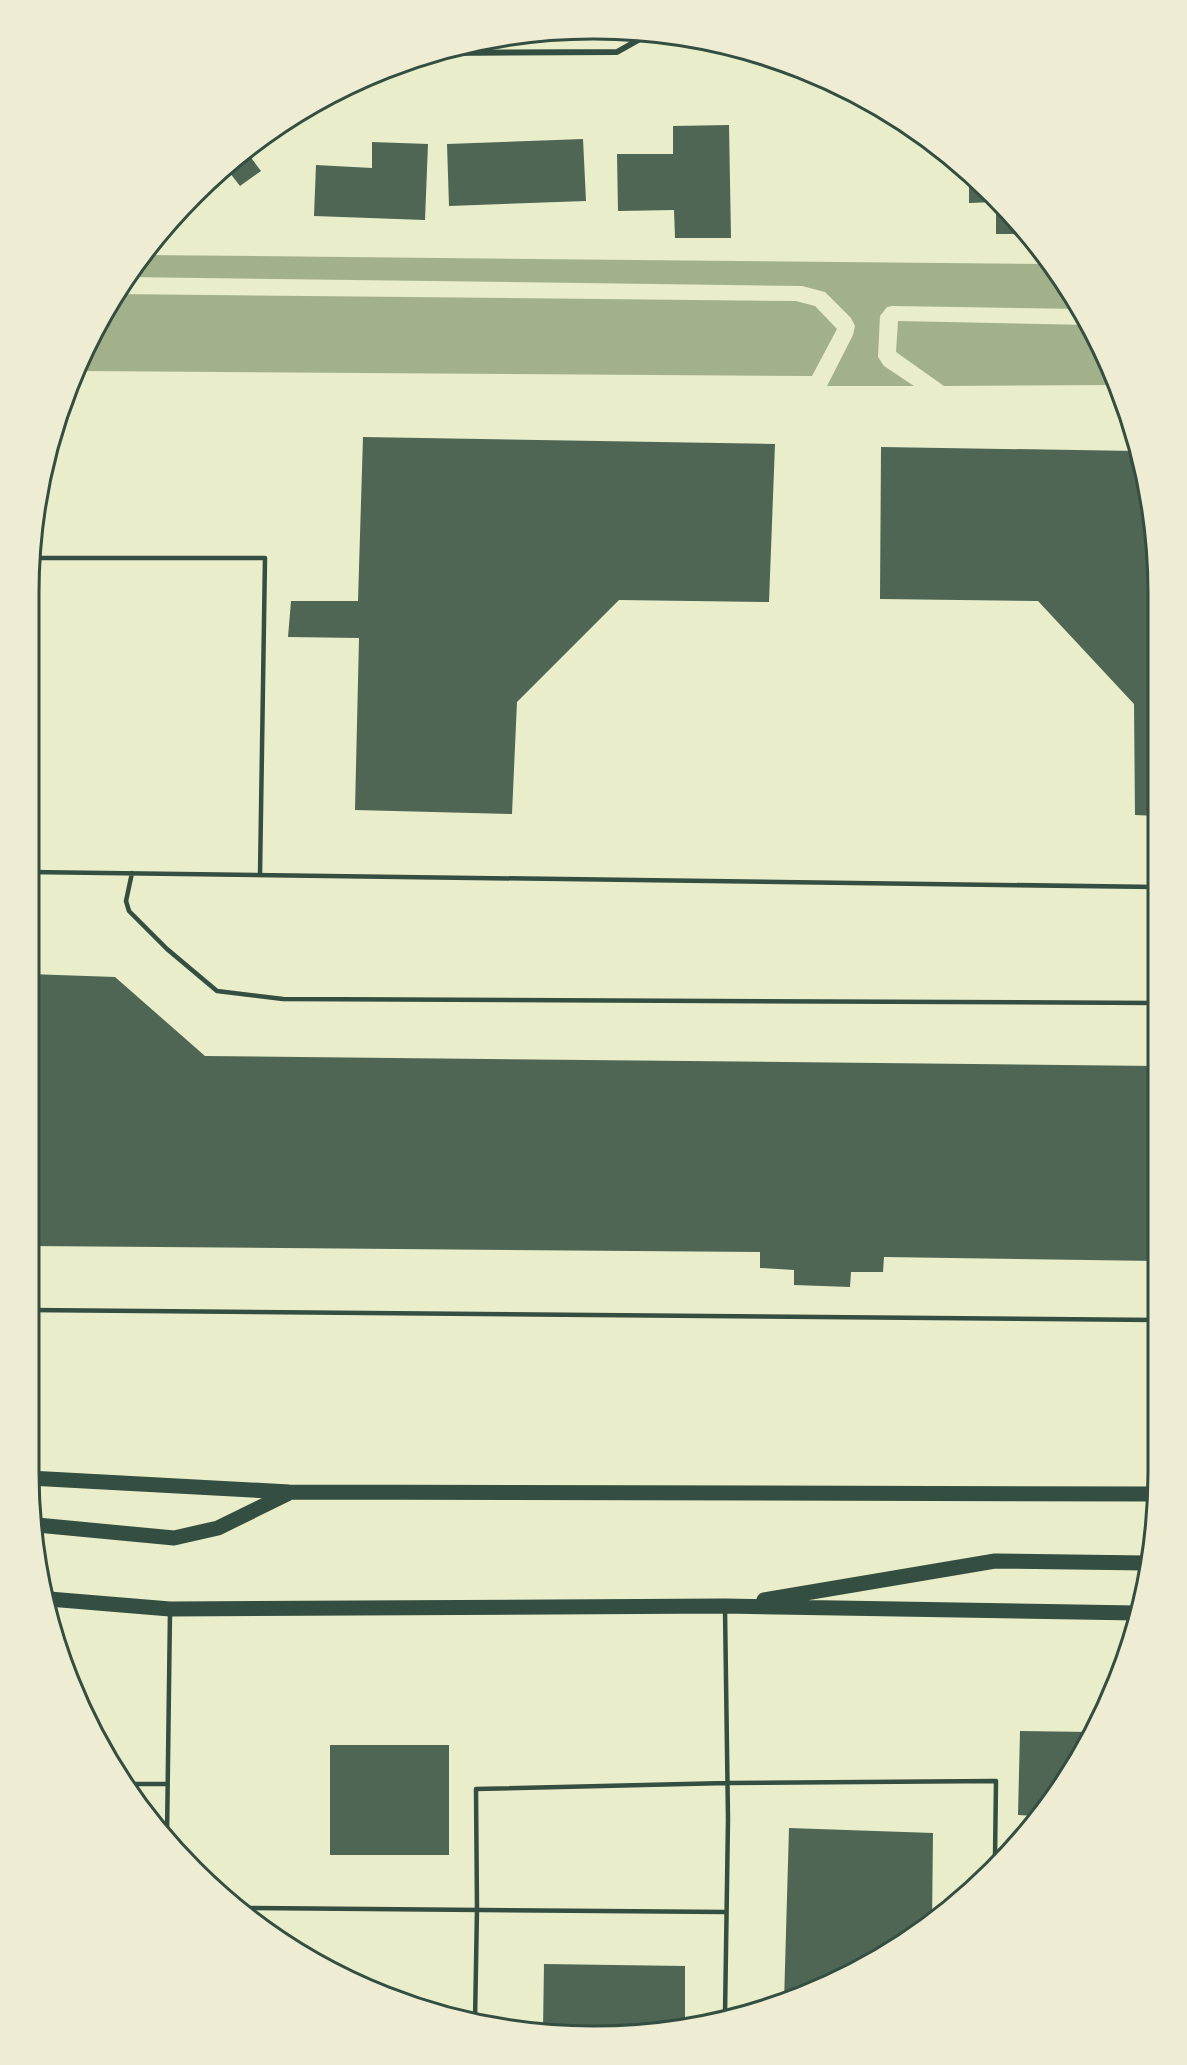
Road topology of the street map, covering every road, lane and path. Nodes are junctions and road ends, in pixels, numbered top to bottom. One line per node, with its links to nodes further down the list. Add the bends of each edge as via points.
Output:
1 (637, 41): 2 (street, via 617,52)
2 (473, 53)
3 (40, 558): 6 (lane, via 265,558)
4 (39, 872): 5 (lane)
5 (132, 873): 6 (lane); 8 (lane, via 126,901 129,911 217,991 283,999)
6 (260, 875): 7 (lane)
7 (1148, 887)
8 (1148, 1003)
9 (39, 1310): 10 (lane)
10 (1148, 1320)
11 (39, 1478): 12 (main road)
12 (290, 1492): 13 (main road); 14 (main road, via 219,1528 174,1538)
13 (1147, 1494)
14 (42, 1525)
15 (1140, 1563): 17 (main road, via 995,1561)
16 (54, 1599): 18 (main road)
17 (725, 1606): 18 (main road); 19 (main road); 20 (lane)
18 (170, 1609): 22 (lane)
19 (1129, 1613)
20 (727, 1783): 24 (lane, via 996,1780); 26 (lane, via 476,1789); 27 (lane)
21 (135, 1784): 22 (lane)
22 (167, 1784): 23 (lane)
23 (167, 1825)
24 (995, 1854)
25 (252, 1908): 26 (lane)
26 (477, 1909): 27 (lane); 29 (lane)
27 (726, 1912): 28 (lane)
28 (725, 2010)
29 (475, 2013)

